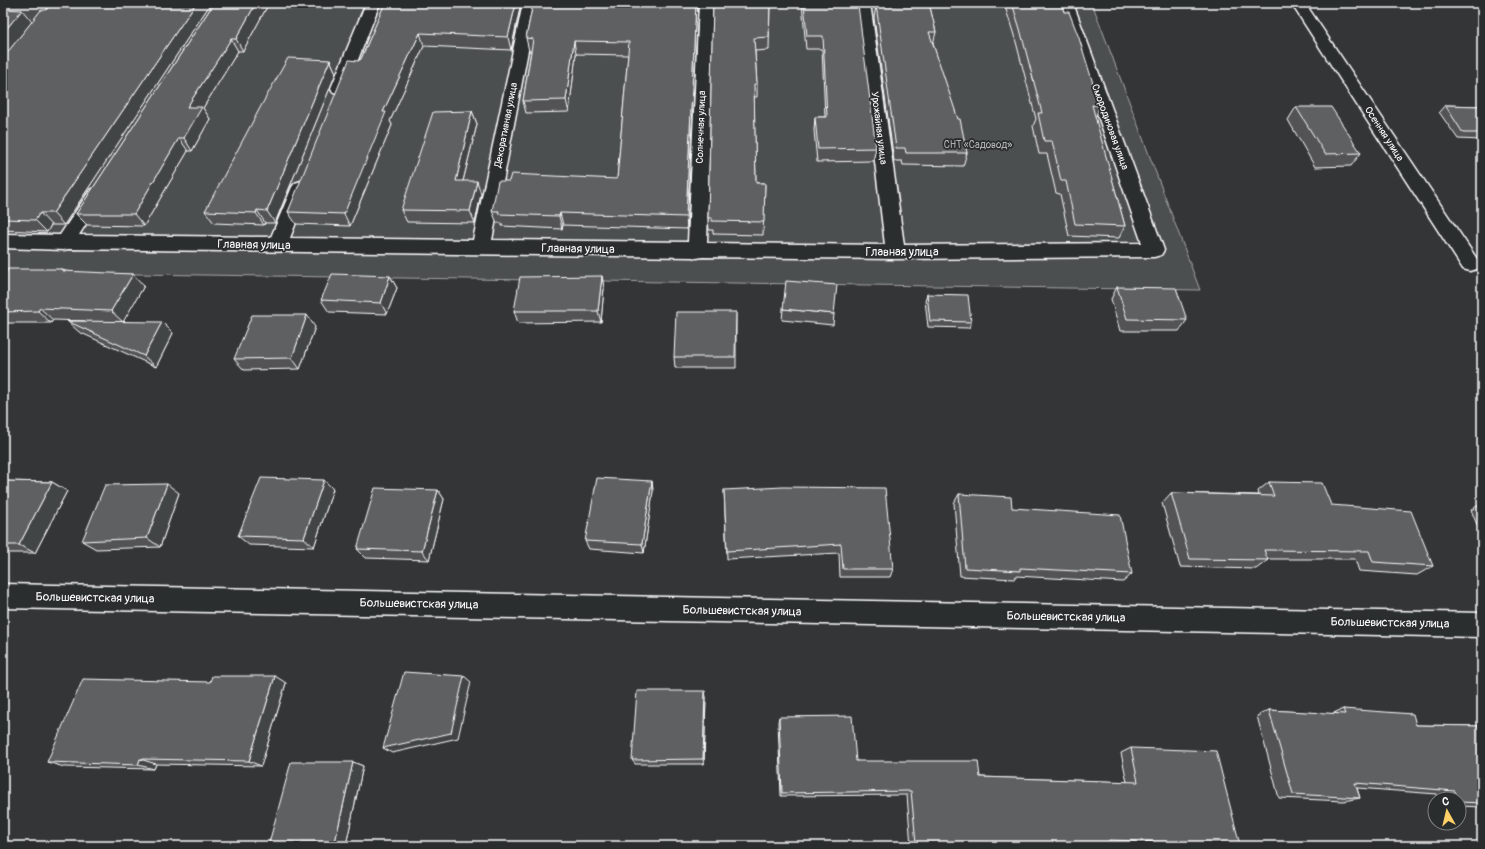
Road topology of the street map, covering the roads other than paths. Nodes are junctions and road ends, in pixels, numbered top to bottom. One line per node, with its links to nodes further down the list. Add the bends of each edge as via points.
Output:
1 (373, 3): 7 (street)
2 (530, 3): 13 (street, Декоративная улица)
3 (706, 3): 15 (street, Солнечная улица)
4 (863, 3): 16 (street, Урожайная улица)
5 (1066, 3): 14 (street, Смородиновая улица)
6 (1298, 3): 17 (street, Осенняя улица)
7 (332, 106)
8 (306, 172): 12 (street)
9 (103, 183): 11 (street)
10 (3, 242): 11 (street, Главная улица)
11 (64, 243): 12 (street, Главная улица)
12 (278, 245): 13 (street, Главная улица)
13 (481, 247): 15 (street, Главная улица)
14 (1154, 250): 16 (street, Главная улица)
15 (697, 251): 16 (street, Главная улица)
16 (894, 252)
17 (1470, 264)
18 (3, 596): 19 (street, Большевистская улица)
19 (1482, 625)

